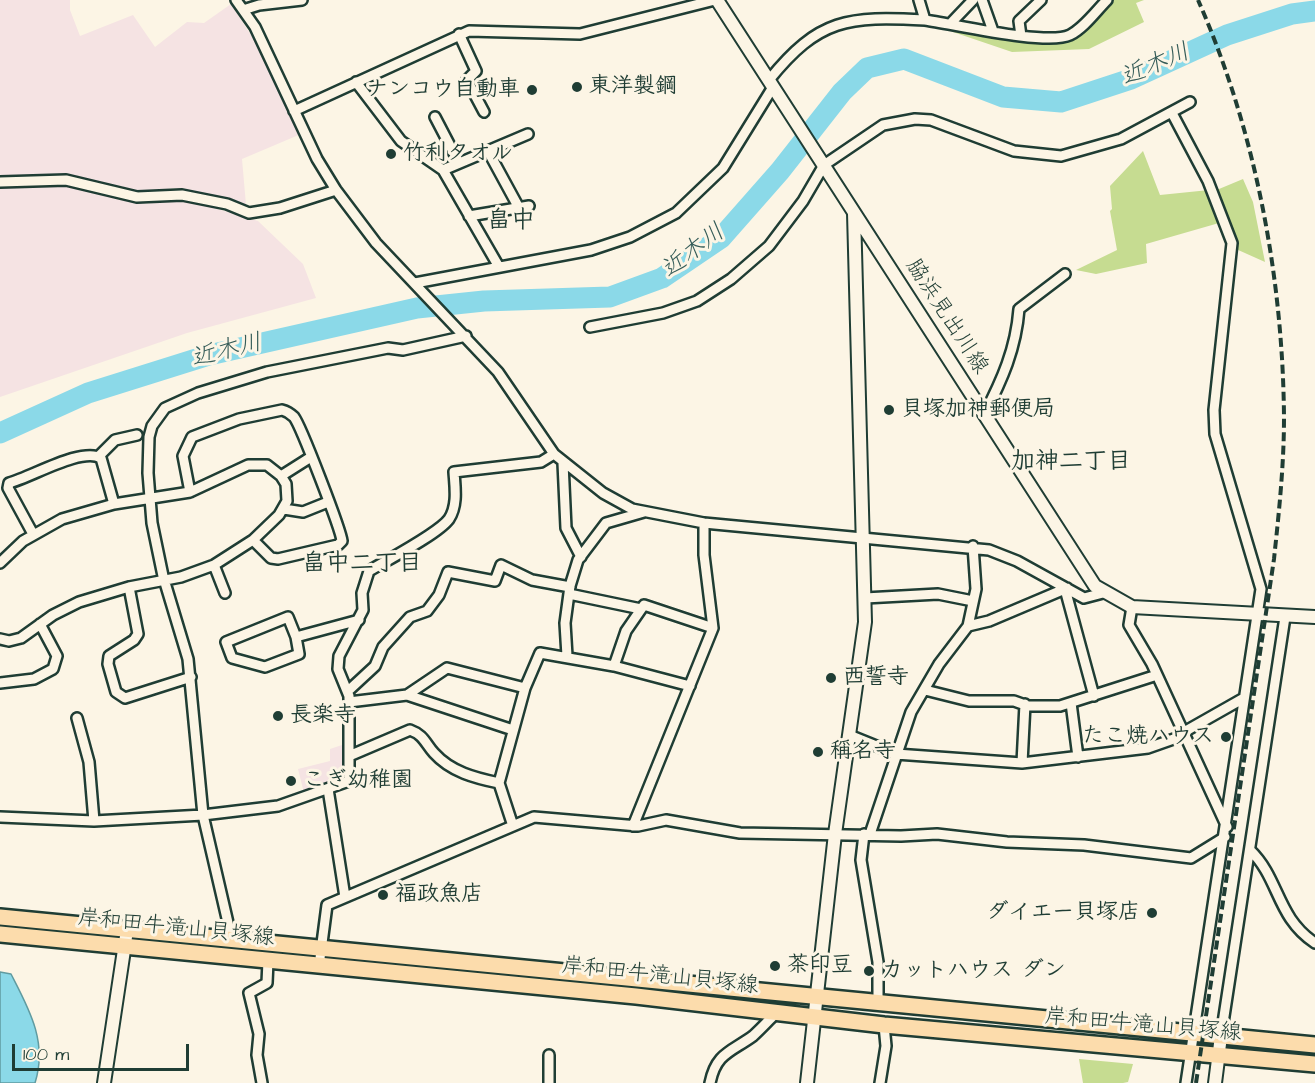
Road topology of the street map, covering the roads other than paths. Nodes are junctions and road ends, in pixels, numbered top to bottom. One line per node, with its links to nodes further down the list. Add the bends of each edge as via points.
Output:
1 (237, 0): 9 (street)
2 (302, 0): 9 (street)
3 (716, 0): 13 (street, via 580,34 488,30); 18 (street, 脇浜見出川線)
4 (919, 0): 10 (street)
5 (973, 0): 11 (street)
6 (982, 0): 12 (street)
7 (1041, 0): 14 (street, via 1019,21)
8 (1107, 0): 14 (street, via 1070,35)
9 (243, 10): 20 (street, via 266,48)
10 (925, 20): 11 (street); 18 (street, via 869,17 829,28 802,44)
11 (951, 23): 12 (street)
12 (993, 31): 14 (street)
13 (459, 34): 15 (street, via 476,71); 16 (street)
14 (1021, 36)
15 (467, 80): 17 (street); 21 (street)
16 (356, 82): 20 (street); 28 (street, via 401,141)
17 (458, 85)
18 (773, 86): 27 (street, 脇浜見出川線); 33 (street, via 723,168 676,213 630,237 591,250)
19 (1190, 102): 22 (street)
20 (294, 111): 30 (street)
21 (484, 112)
22 (1172, 113): 27 (street, via 1121,139 1061,156 1014,151 931,120 899,121 883,125); 69 (street, via 1208,181 1232,243 1214,410 1215,434 1261,589)
23 (435, 117): 26 (street)
24 (528, 134): 25 (street)
25 (488, 151): 26 (street); 32 (street, via 524,207)
26 (459, 163): 28 (street)
27 (824, 165): 31 (street, 脇浜見出川線); 36 (street, via 769,246 731,279 697,301 663,314)
28 (443, 170): 32 (street)
29 (0, 182): 30 (street, via 66,180 137,197 182,195 249,213 280,208)
30 (336, 190): 35 (street, via 376,243)
31 (854, 212): 38 (street, 脇浜見出川線); 53 (street)
32 (469, 216): 33 (street)
33 (499, 267): 35 (street)
34 (1065, 274): 38 (street, via 1018,309 1010,363)
35 (417, 285): 37 (street)
36 (590, 327)
37 (464, 334): 40 (street, via 498,372); 46 (street, via 403,350 388,348 267,372 174,402 158,417 149,437)
38 (984, 415): 64 (street, 脇浜見出川線, via 1087,576)
39 (137, 435): 41 (street, via 115,440)
40 (554, 454): 43 (street); 72 (street, via 531,464 454,472 455,494 449,518 369,571 364,580)
41 (99, 456): 48 (street); 52 (street, via 67,460 9,483 8,488)
42 (311, 457): 44 (street); 45 (street, via 294,418 287,412 239,419 188,442 183,456); 47 (street)
43 (563, 463): 50 (street, via 610,498); 56 (street, via 566,528)
44 (281, 476): 45 (street, via 267,465 257,464); 49 (street, via 288,493)
45 (190, 492): 46 (street)
46 (150, 498): 48 (street); 59 (street)
47 (328, 502): 49 (street, via 303,512); 54 (street, via 342,537 338,545 278,559 271,558)
48 (114, 504): 52 (street, via 62,519)
49 (284, 509): 54 (street)
50 (644, 512): 51 (street); 56 (street, via 606,523)
51 (704, 523): 53 (street); 75 (street)
52 (33, 534): 57 (street)
53 (865, 539): 55 (street); 65 (street)
54 (253, 540): 58 (street)
55 (973, 546): 61 (street, via 1017,561); 66 (street)
56 (581, 557): 62 (street)
57 (0, 562)
58 (214, 565): 59 (street); 63 (street)
59 (164, 581): 60 (street); 81 (street)
60 (129, 587): 73 (street, via 79,602); 81 (street, via 138,634 109,656 116,692 125,698)
61 (1066, 589): 64 (street, via 1084,598); 74 (street); 88 (street)
62 (569, 590): 68 (street); 78 (street, via 565,622); 86 (street, via 532,580 501,565 495,581 448,572 439,595 427,610 410,617 383,647 375,666)
63 (225, 593)
64 (1103, 593): 67 (street, 脇浜見出川線)
65 (865, 598): 66 (street, via 938,594); 96 (street)
66 (973, 601): 74 (street)
67 (1132, 607): 69 (street, 脇浜見出川線); 80 (street, via 1129,625)
68 (641, 609): 75 (street, via 644,605); 79 (street, via 626,631)
69 (1258, 615): 70 (street, 脇浜見出川線); 89 (street)
70 (1285, 617): 71 (street, 脇浜見出川線); 111 (street)
71 (1315, 617)
72 (359, 620): 76 (street); 86 (street, via 339,656 338,669)
73 (40, 624): 77 (street, via 21,638); 82 (street, via 57,656 53,669 34,679)
74 (968, 626): 85 (street)
75 (713, 628): 83 (street)
76 (296, 637): 76 (street, via 299,654 265,668 232,658 226,642 288,617)
77 (0, 639)
78 (567, 656): 79 (street); 84 (street, via 540,653)
79 (614, 666): 83 (street)
80 (1157, 675): 88 (street); 95 (street)
81 (191, 677): 103 (street)
82 (0, 683)
83 (690, 686): 106 (street)
84 (525, 687): 87 (street, via 447,668); 94 (street)
85 (925, 690): 92 (street, via 969,701); 97 (street, via 911,712)
86 (348, 691): 90 (street)
87 (407, 695): 90 (street); 94 (street)
88 (1094, 696): 91 (street)
89 (1244, 698): 95 (street); 108 (street)
90 (349, 702): 98 (street)
91 (1071, 703): 92 (street); 99 (street)
92 (1024, 704): 100 (street)
93 (77, 718): 105 (street, via 89,762)
94 (513, 730): 101 (street)
95 (1184, 734): 99 (street, via 1148,748); 108 (street)
96 (849, 735): 97 (street); 109 (street)
97 (896, 754): 100 (street); 110 (street)
98 (349, 756): 101 (street, via 410,730 419,733 433,753 450,766 468,776); 102 (street, via 349,781)
99 (1078, 757): 100 (street)
100 (1022, 763)
101 (499, 783): 107 (street)
102 (328, 789): 103 (street, via 266,808); 112 (street)
103 (203, 815): 105 (street); 116 (street)
104 (0, 817): 105 (street)
105 (94, 821)
106 (633, 825): 107 (street, via 534,817); 109 (street, via 666,820 740,833)
107 (513, 826): 112 (street)
108 (1226, 832): 110 (street, via 1191,858 937,834); 127 (street)
109 (835, 834): 110 (street); 122 (street)
110 (867, 834): 123 (street, via 861,860 878,962)
111 (1250, 850): 117 (street, via 1293,925); 128 (street)
112 (345, 897): 119 (street, via 327,905)
113 (0, 917): 114 (main road, 岸和田牛滝山貝塚線)
114 (127, 930): 116 (main road, 岸和田牛滝山貝塚線); 118 (street)
115 (0, 934): 118 (main road, 岸和田牛滝山貝塚線)
116 (232, 940): 119 (main road, 岸和田牛滝山貝塚線)
117 (1315, 943)
118 (126, 948): 120 (main road, 岸和田牛滝山貝塚線); 134 (street)
119 (321, 948): 121 (street); 122 (main road, 岸和田牛滝山貝塚線)
120 (268, 961): 121 (main road, 岸和田牛滝山貝塚線); 135 (street, via 267,982 249,993 259,1034 257,1055)
121 (319, 966): 124 (main road, 岸和田牛滝山貝塚線)
122 (816, 995): 123 (main road, 岸和田牛滝山貝塚線); 125 (street)
123 (878, 1002): 127 (main road, 岸和田牛滝山貝塚線)
124 (777, 1012): 125 (main road, 岸和田牛滝山貝塚線); 137 (street, via 755,1034 723,1054)
125 (813, 1017): 126 (main road, 岸和田牛滝山貝塚線); 138 (street)
126 (884, 1025): 130 (main road, 岸和田牛滝山貝塚線); 139 (street, via 886,1046)
127 (1192, 1033): 128 (main road, 岸和田牛滝山貝塚線); 130 (street)
128 (1221, 1036): 129 (main road, 岸和田牛滝山貝塚線); 132 (street)
129 (1315, 1045)
130 (1189, 1052): 132 (main road, 岸和田牛滝山貝塚線); 140 (street)
131 (549, 1055): 136 (street)
132 (1218, 1055): 133 (main road, 岸和田牛滝山貝塚線); 141 (street)
133 (1315, 1064)
134 (104, 1083)
135 (262, 1083)
136 (549, 1083)
137 (710, 1083)
138 (807, 1083)
139 (880, 1083)
140 (1186, 1083)
141 (1215, 1083)

